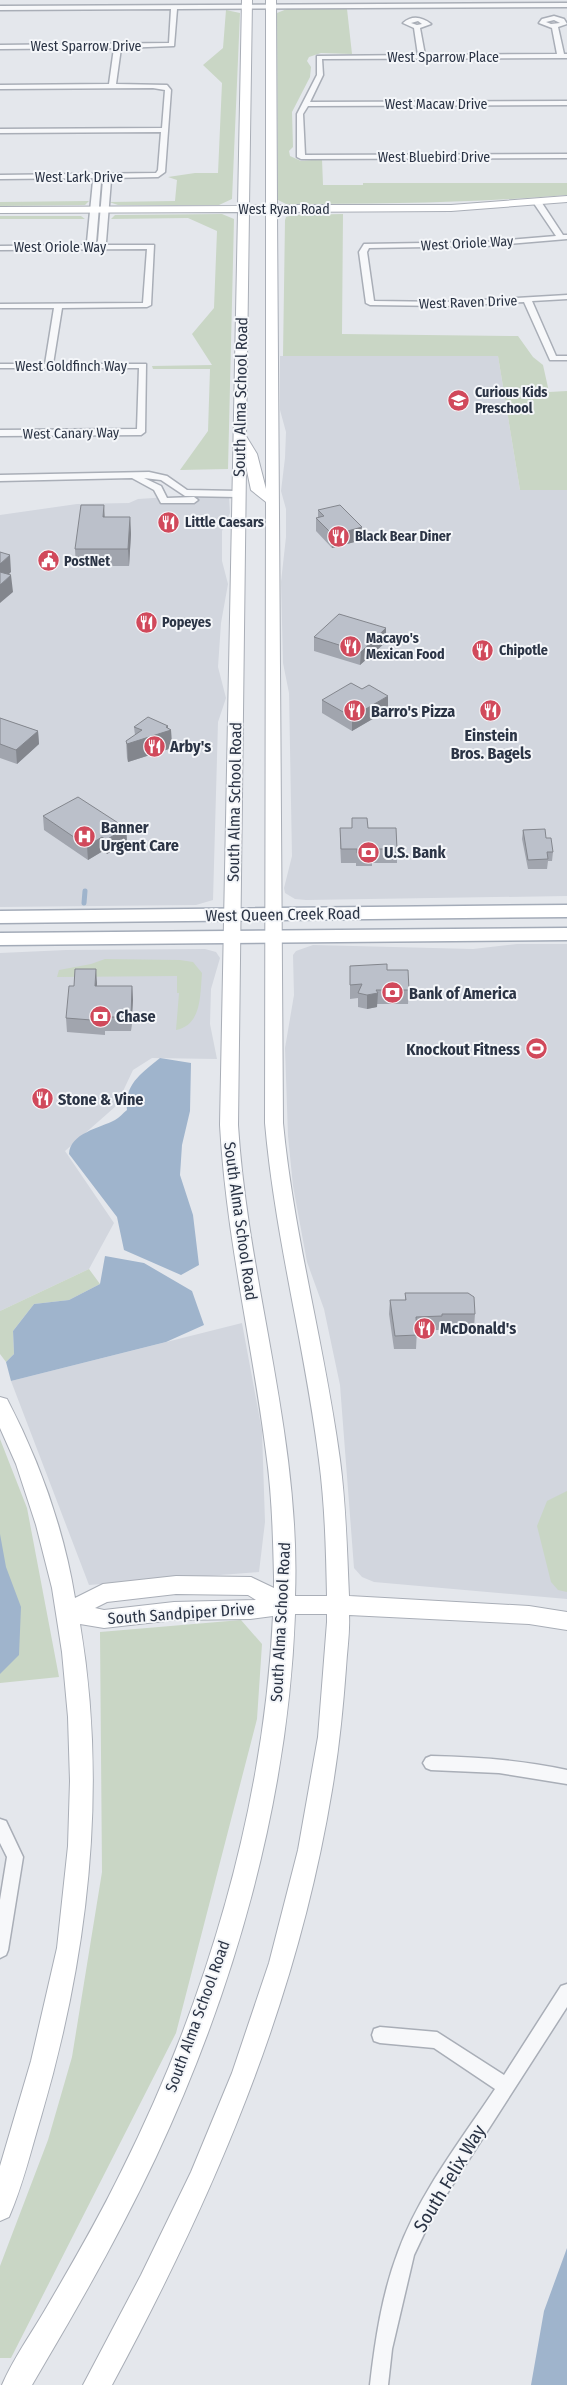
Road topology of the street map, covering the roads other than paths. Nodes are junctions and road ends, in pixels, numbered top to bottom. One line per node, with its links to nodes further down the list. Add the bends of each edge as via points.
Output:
1 (97, 0): 7 (street)
2 (247, 3): 3 (street); 5 (street); 25 (main road, South Alma School Road)
3 (271, 3): 4 (street); 26 (main road, South Alma School Road)
4 (567, 5)
5 (174, 7): 7 (street); 10 (street, West Sparrow Drive, via 172,45)
6 (0, 8): 7 (street)
7 (96, 8)
8 (417, 27): 13 (street)
9 (554, 27): 12 (street)
10 (118, 46): 11 (street, West Sparrow Drive); 15 (street)
11 (0, 47)
12 (564, 56): 13 (street, West Sparrow Place)
13 (422, 57): 17 (street, West Sparrow Place, via 319,57 320,75)
14 (0, 87): 15 (street)
15 (112, 87): 18 (street, via 167,87)
16 (567, 103): 17 (street, West Macaw Drive)
17 (304, 104): 20 (street, West Bluebird Drive, via 300,114 301,157)
18 (165, 130): 19 (street); 22 (street, West Lark Drive, via 162,170 158,175)
19 (0, 131)
20 (567, 156)
21 (0, 177): 22 (street, West Lark Drive)
22 (103, 177): 28 (street, via 97,181); 29 (street, via 108,180)
23 (567, 199): 24 (main road, West Ryan Road)
24 (537, 202): 26 (main road, West Ryan Road, via 450,208); 30 (street)
25 (243, 209): 26 (main road, West Ryan Road); 29 (main road, West Ryan Road); 43 (main road, South Alma School Road)
26 (271, 209): 47 (main road, South Alma School Road)
27 (0, 210): 28 (main road, West Ryan Road)
28 (93, 210): 29 (main road, West Ryan Road); 31 (street, via 91,242)
29 (106, 210): 31 (street, via 102,242)
30 (564, 238): 35 (street, West Oriole Way, via 486,244 367,246 363,252)
31 (96, 247): 32 (street, West Oriole Way); 36 (street, West Oriole Way, via 151,247 146,305)
32 (0, 248)
33 (567, 297): 34 (street, West Raven Drive)
34 (527, 300): 35 (street, West Raven Drive); 38 (street, via 553,358)
35 (370, 303)
36 (58, 305): 37 (street); 40 (street)
37 (0, 306)
38 (567, 358)
39 (0, 366): 40 (street, West Goldfinch Way)
40 (49, 366): 41 (street, West Goldfinch Way, via 143,366)
41 (141, 432): 42 (street, West Canary Way)
42 (0, 433)
43 (238, 434): 46 (main road, South Alma School Road); 47 (main road, via 250,454 258,490)
44 (136, 476): 45 (street); 46 (street, via 164,478 184,493); 46 (street, via 158,488 164,501)
45 (0, 478)
46 (238, 497): 50 (main road, South Alma School Road)
47 (272, 500): 49 (main road, South Alma School Road)
48 (567, 912): 49 (main road, West Queen Creek Road)
49 (273, 914): 50 (main road, West Queen Creek Road); 56 (main road, South Alma School Road)
50 (232, 915): 51 (main road, West Queen Creek Road); 55 (main road, South Alma School Road)
51 (0, 917)
52 (567, 920): 54 (main road, via 505,922 495,928)
53 (567, 934): 54 (main road, West Queen Creek Road)
54 (493, 935): 56 (main road, West Queen Creek Road)
55 (231, 936): 56 (main road, West Queen Creek Road); 57 (main road, West Queen Creek Road); 59 (main road, South Alma School Road, via 230,1151 276,1450 283,1524)
56 (273, 936): 60 (main road, South Alma School Road, via 276,1147 286,1221 328,1446 337,1539)
57 (0, 939)
58 (0, 1405): 61 (main road, via 30,1474 45,1519)
59 (283, 1605): 60 (main road, South Sandpiper Drive); 61 (main road, South Sandpiper Drive, via 104,1619); 71 (main road, South Alma School Road, via 279,1688 267,1779 239,1896 210,1988 164,2110 133,2175 74,2288)
60 (339, 1605): 62 (main road, South Sandpiper Drive, via 529,1615); 72 (main road, South Alma School Road, via 334,1690 320,1804 274,1994 196,2193 163,2264)
61 (66, 1613): 70 (main road, via 75,1666 81,1750 74,1911 52,2023)
62 (567, 1621)
63 (431, 1763): 64 (street, via 491,1764)
64 (567, 1777)
65 (0, 1826): 66 (street, via 15,1857)
66 (0, 1950)
67 (567, 1992): 69 (street, South Felix Way)
68 (380, 2035): 69 (street, via 437,2040)
69 (505, 2086): 73 (street, South Felix Way, via 426,2210 406,2254 383,2349)
70 (0, 2208)
71 (16, 2385)
72 (97, 2385)
73 (379, 2385)

